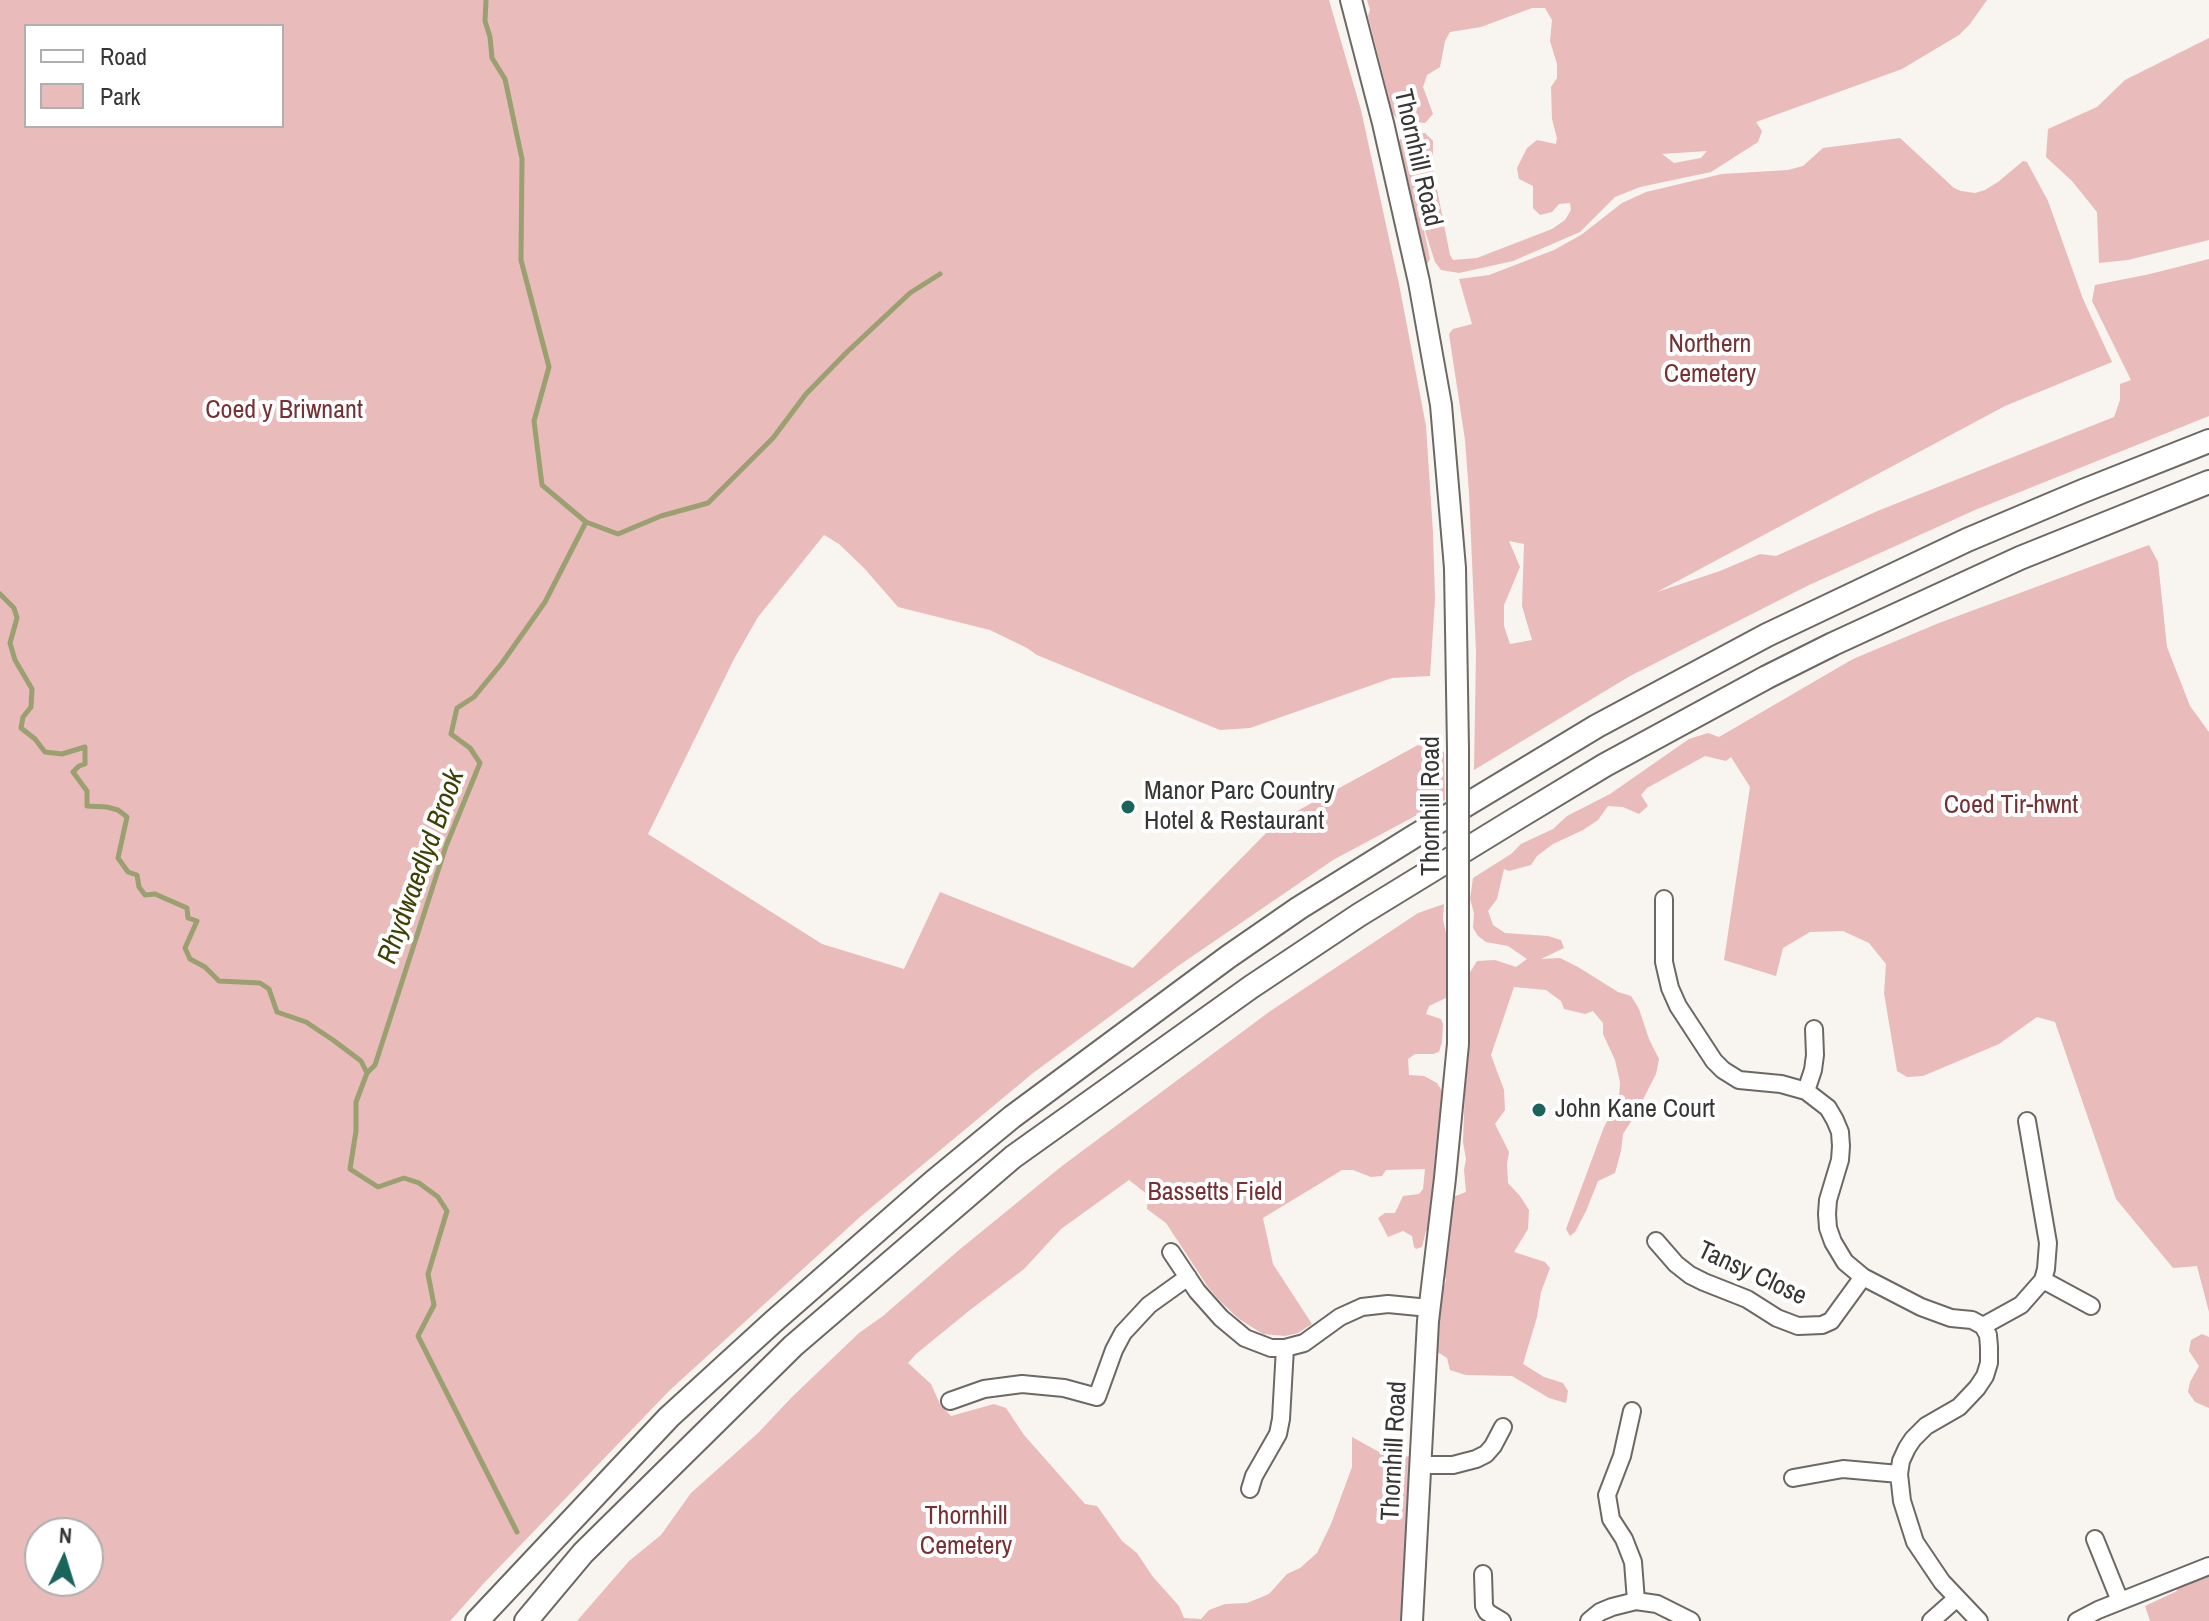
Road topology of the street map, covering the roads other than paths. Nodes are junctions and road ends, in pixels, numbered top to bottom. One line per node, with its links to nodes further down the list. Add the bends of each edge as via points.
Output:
1 (1351, 0): 14 (main road, Thornhill Road, bridge, via 1419,282 1441,405 1455,568 1458,1009)
2 (2209, 441): 30 (highway, via 1967,540 1767,635 1585,733 1299,908 1012,1117 899,1212 669,1417)
3 (2209, 482): 31 (highway, via 2020,558 1767,677 1605,765 1251,987 1013,1157 793,1346 583,1553)
4 (1664, 899): 6 (street, via 1666,978 1714,1061 1739,1080)
5 (1814, 1029): 6 (street, via 1815,1055)
6 (1806, 1091): 11 (street, via 1828,1108 1840,1132 1828,1228 1845,1262)
7 (2027, 1121): 12 (street, via 2048,1243)
8 (1656, 1241): 11 (street, Tansy Close, via 1690,1275 1798,1326 1831,1321)
9 (1171, 1252): 10 (street)
10 (1188, 1277): 16 (street, via 1234,1329 1258,1344); 17 (street, via 1149,1305 1123,1333 1097,1397 1022,1384)
11 (1863, 1277): 15 (street, via 1938,1314)
12 (2043, 1280): 13 (street); 15 (street, via 2021,1305)
13 (2091, 1306)
14 (1429, 1308): 16 (street, via 1362,1307 1304,1343); 20 (main road, Thornhill Road)
15 (1983, 1326): 21 (street, via 1989,1347 1985,1376 1959,1407 1913,1439)
16 (1285, 1348): 23 (street, via 1278,1434)
17 (950, 1401)
18 (1632, 1411): 28 (street, via 1607,1495 1611,1519 1633,1562)
19 (1503, 1427): 20 (street, via 1493,1446 1476,1459)
20 (1422, 1465): 32 (main road, Thornhill Road)
21 (1899, 1474): 22 (street, via 1843,1469); 27 (street, via 1915,1542)
22 (1793, 1478)
23 (1250, 1489)
24 (2095, 1539): 29 (street)
25 (2209, 1566): 29 (street)
26 (1483, 1574): 33 (street, via 1484,1606)
27 (1957, 1598): 36 (street); 37 (street)
28 (1636, 1601): 34 (street); 35 (street, via 1657,1604)
29 (2120, 1601): 38 (street)
30 (477, 1621)
31 (526, 1621)
32 (1412, 1621)
33 (1502, 1621)
34 (1589, 1621)
35 (1691, 1621)
36 (1931, 1621)
37 (1979, 1621)
38 (2077, 1621)

